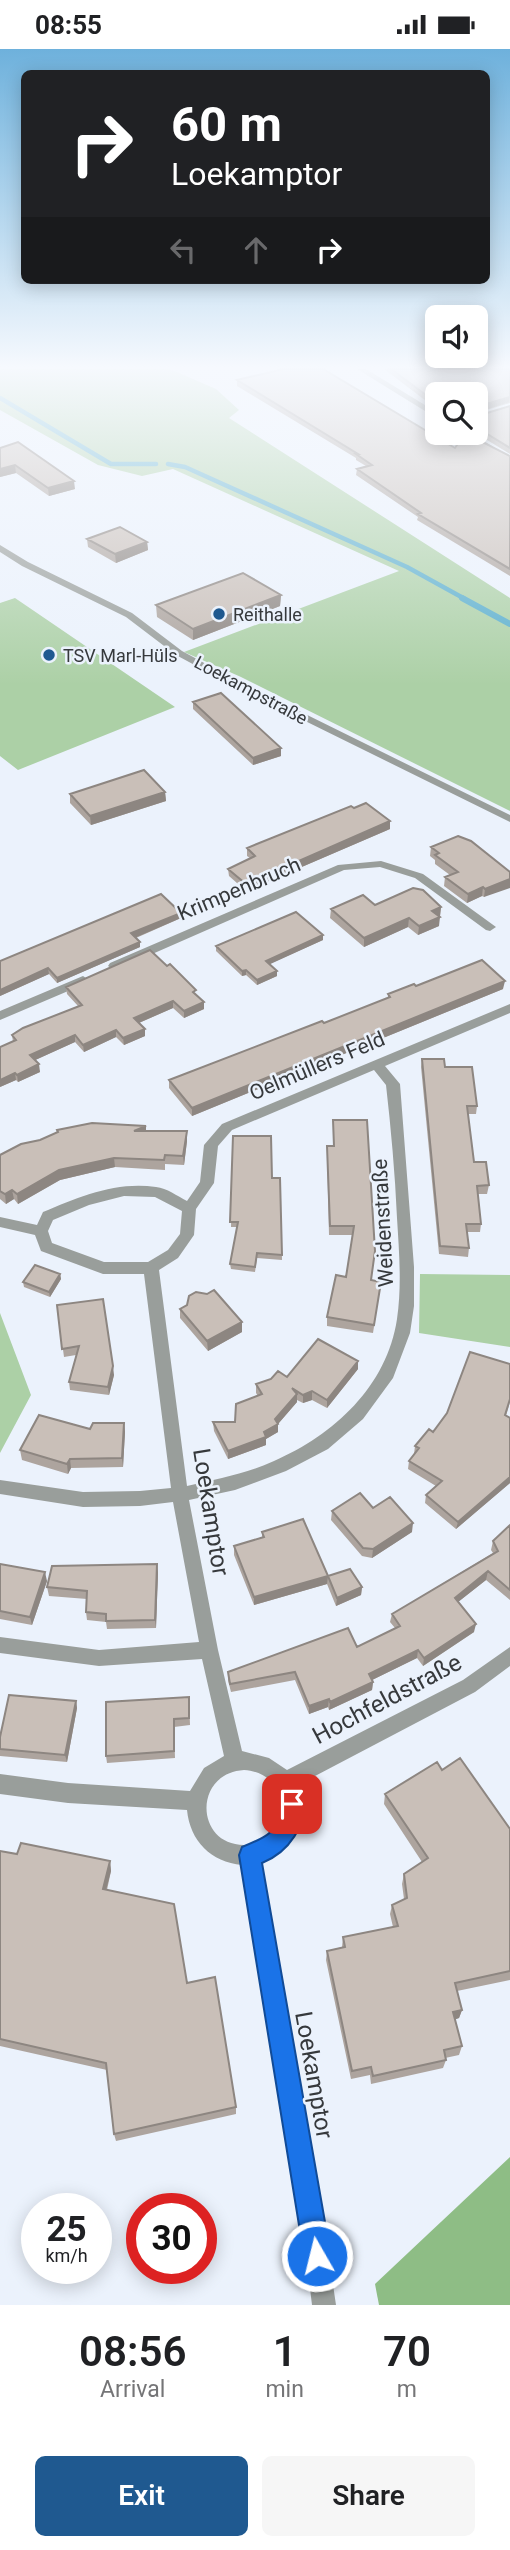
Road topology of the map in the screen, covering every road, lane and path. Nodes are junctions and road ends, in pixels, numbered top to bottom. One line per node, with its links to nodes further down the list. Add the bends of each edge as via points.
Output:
1 (0, 548): 2 (street, Loekampstraße, via 129,615 179,653 230,681)
2 (510, 819)
3 (491, 927): 5 (street, Krimpenbruch, via 419,876 382,864 342,867)
4 (510, 1008): 6 (street, Oelmüllers Feld)
5 (0, 1016)
6 (376, 1064): 7 (street, Oelmüllers Feld, via 227,1127 211,1146 207,1183); 12 (street, Weidenstraße, via 393,1084 409,1292 402,1335 383,1380 347,1426 293,1462 235,1484)
7 (189, 1208): 9 (street, via 157,1192 124,1191 48,1216); 10 (street, via 187,1235 173,1254)
8 (0, 1222): 9 (street)
9 (41, 1231): 10 (street, via 46,1247 103,1268)
10 (151, 1268): 12 (street, Loekamptor)
11 (0, 1487): 12 (street, Weidenstraße, via 91,1500)
12 (180, 1494): 14 (street, Loekamptor)
13 (0, 1646): 14 (street, via 99,1658)
14 (209, 1650): 16 (street, Loekamptor)
15 (510, 1655): 17 (street, Hochfeldstraße, via 470,1686)
16 (236, 1761): 17 (street, via 263,1764); 19 (street, via 217,1768 204,1782)
17 (284, 1782): 20 (street, via 292,1804 287,1828 272,1846)
18 (0, 1784): 19 (street)
19 (197, 1801): 20 (street, via 204,1834 216,1847)
20 (250, 1855): 21 (street, Loekamptor)
21 (324, 2305)

